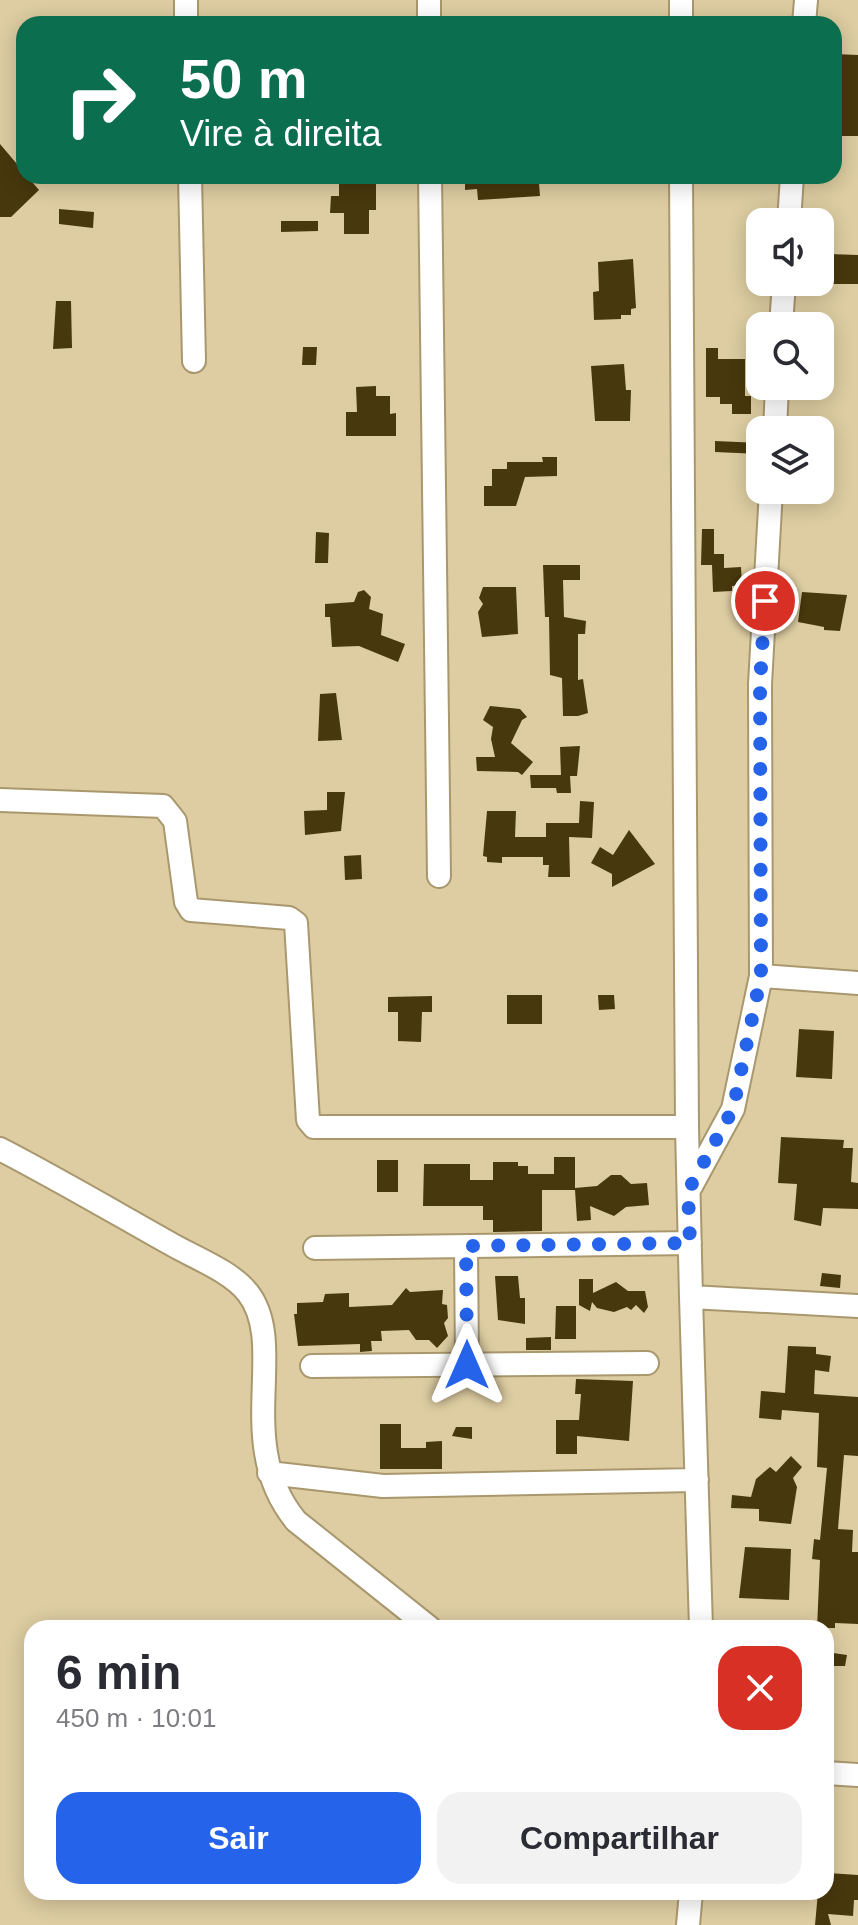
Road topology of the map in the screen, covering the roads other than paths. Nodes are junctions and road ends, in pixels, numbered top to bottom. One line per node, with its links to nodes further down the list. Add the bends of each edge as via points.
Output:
1 (190, 184): 6 (street)
2 (430, 184): 9 (street)
3 (681, 184): 12 (street)
4 (791, 184): 5 (street)
5 (790, 208)
6 (194, 361)
7 (770, 504): 10 (street, via 760,684)
8 (0, 800): 12 (street, via 163,806 175,821 191,910 289,918 296,923 308,1120 314,1127)
9 (439, 876)
10 (761, 976): 11 (street); 14 (street, via 733,1109)
11 (858, 983)
12 (687, 1127): 14 (street)
13 (0, 1149): 23 (street, via 248,1293 262,1329 262,1440)
14 (688, 1191): 15 (street)
15 (690, 1243): 16 (street); 18 (street)
16 (466, 1246): 17 (street); 21 (street)
17 (315, 1248)
18 (691, 1297): 19 (street); 24 (street)
19 (858, 1306)
20 (647, 1363): 21 (street)
21 (467, 1365): 22 (street)
22 (312, 1366)
23 (269, 1473): 24 (street, via 383,1486); 25 (street, via 296,1521)
24 (697, 1480): 26 (street)
25 (420, 1620)
26 (701, 1620)
27 (834, 1774): 28 (street)
28 (858, 1775)
29 (690, 1900): 30 (street)
30 (688, 1925)

